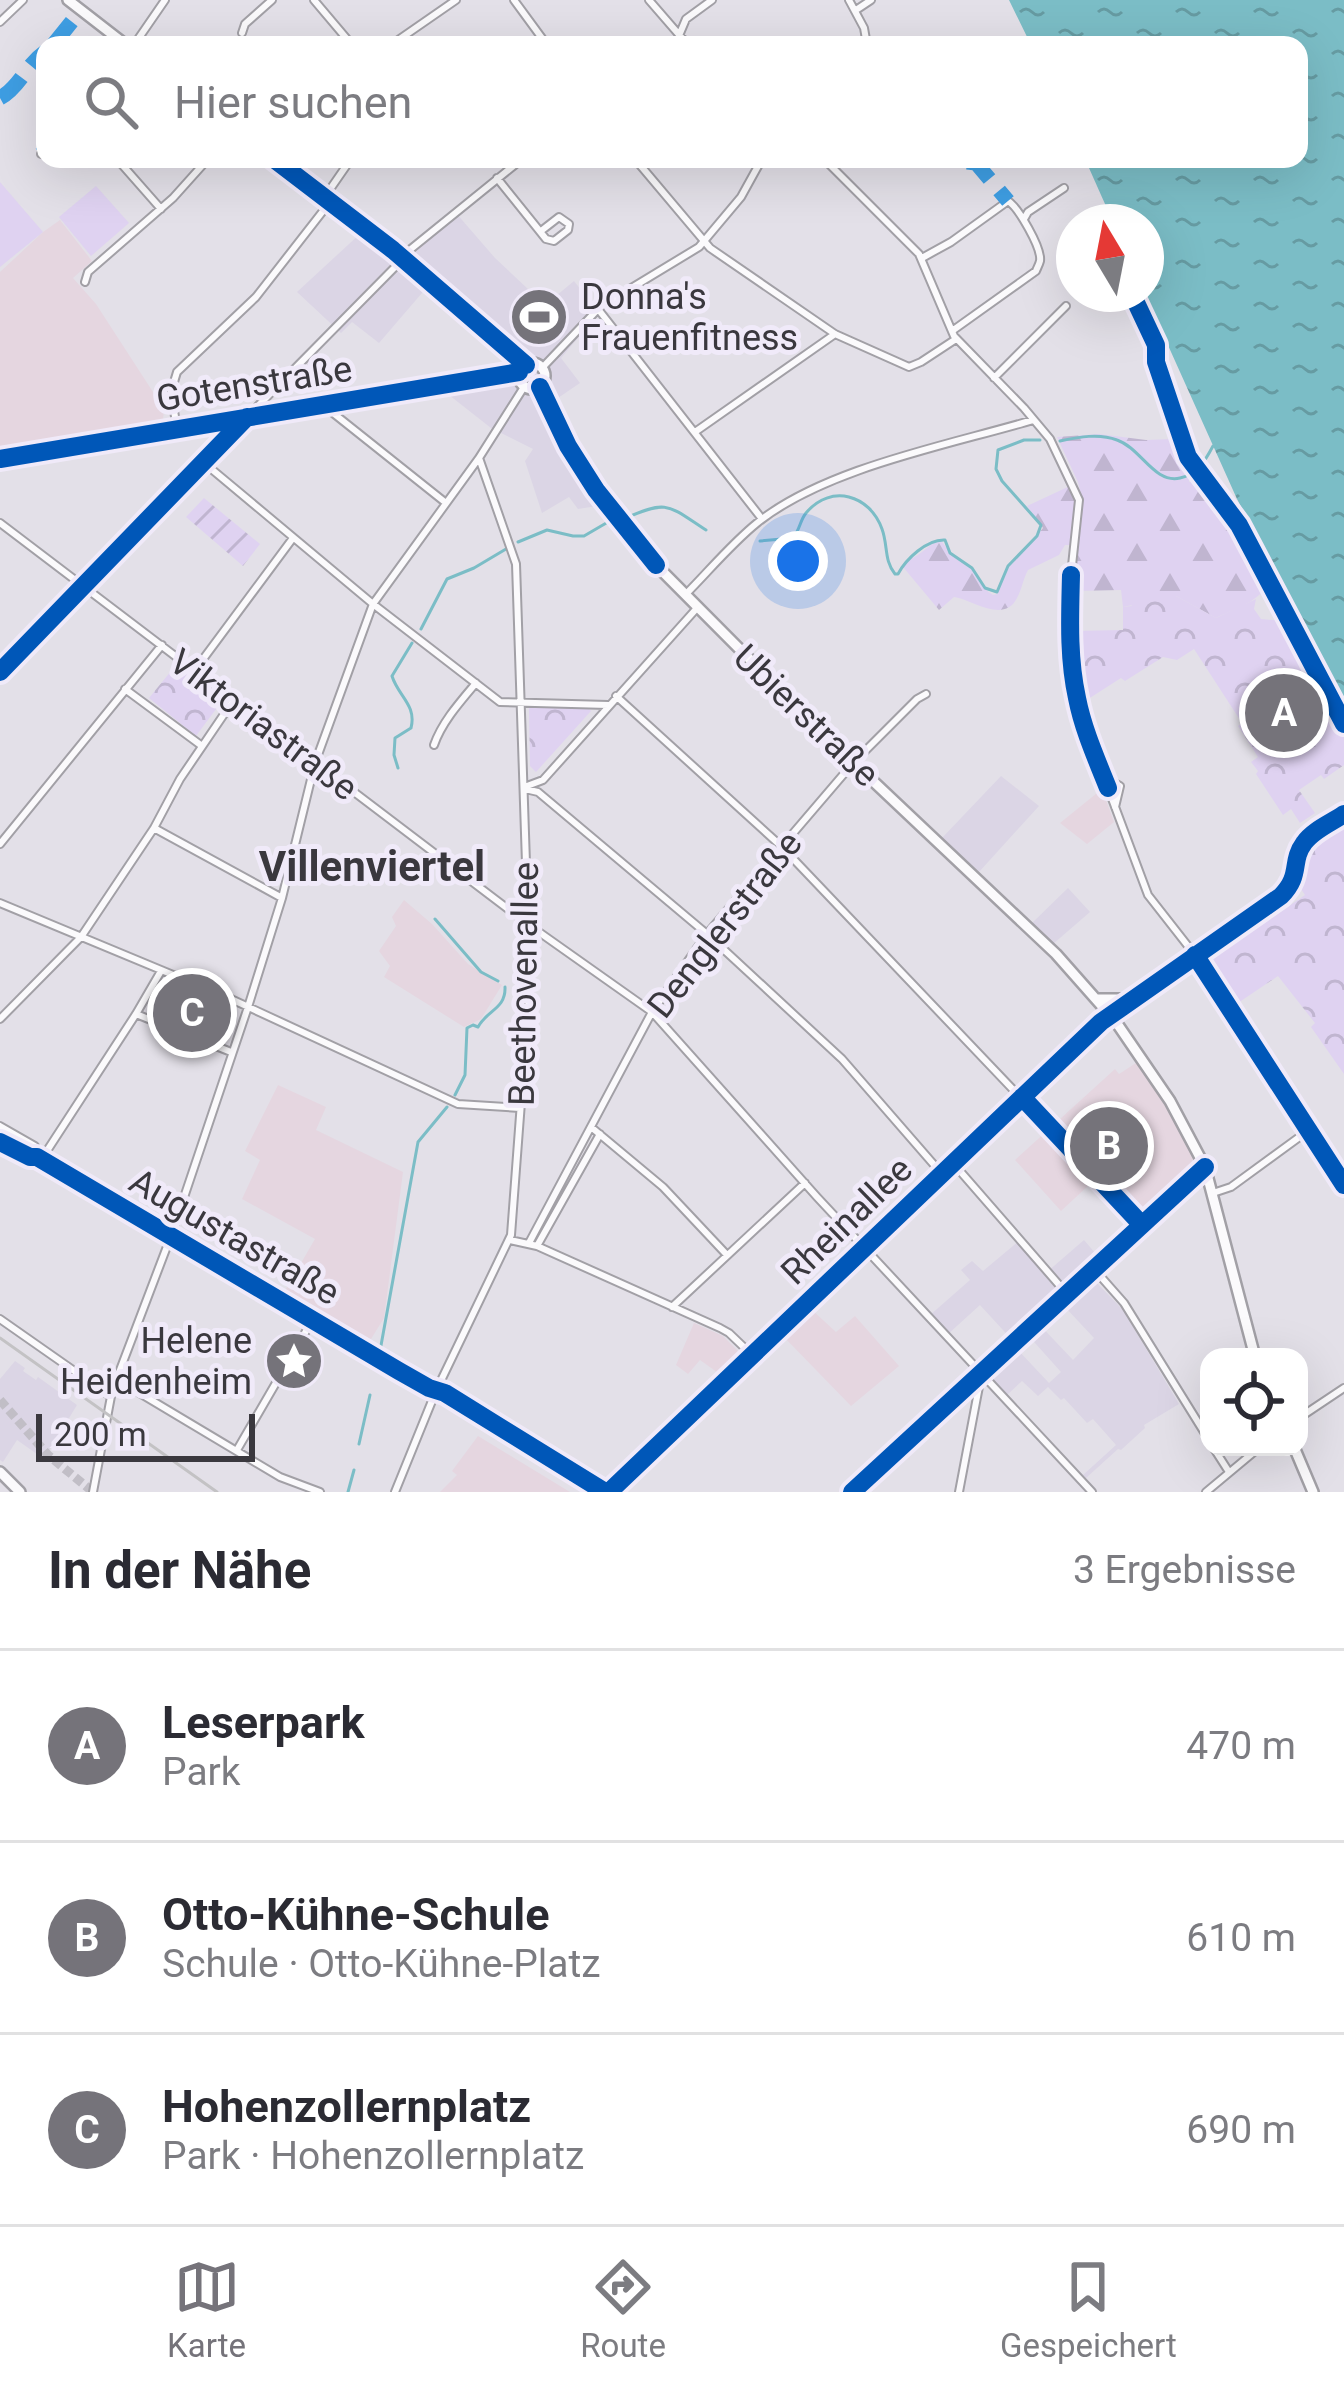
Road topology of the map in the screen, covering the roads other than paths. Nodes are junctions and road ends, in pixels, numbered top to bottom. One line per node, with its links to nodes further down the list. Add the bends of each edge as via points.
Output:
1 (23, 0): 13 (street)
2 (68, 0): 16 (main road)
3 (164, 0): 17 (street)
4 (272, 0): 14 (street)
5 (314, 0): 18 (street)
6 (456, 0): 19 (street)
7 (514, 0): 20 (street)
8 (649, 0): 15 (street)
9 (712, 0): 15 (street)
10 (849, 0): 12 (street)
11 (872, 0): 12 (street)
12 (856, 10): 21 (street)
13 (0, 22)
14 (242, 33)
15 (679, 34)
16 (118, 36)
17 (137, 36)
18 (344, 36)
19 (404, 36)
20 (540, 36)
21 (866, 36)
22 (126, 168): 33 (street)
23 (200, 168): 33 (street)
24 (286, 168): 32 (main road)
25 (347, 168): 32 (street)
26 (505, 168): 30 (street)
27 (642, 168): 36 (street)
28 (757, 168): 36 (street)
29 (833, 168): 38 (street)
30 (497, 178): 35 (street); 37 (street)
31 (1064, 188): 34 (street)
32 (327, 200): 37 (main road); 52 (street, via 249,304 177,372)
33 (161, 209): 39 (street)
34 (1024, 219): 38 (street, via 1008,201); 43 (street, via 1038,268)
35 (541, 231): 35 (street, via 553,242 569,224 560,217)
36 (704, 242): 40 (street); 42 (street)
37 (401, 257): 45 (main road); 50 (street)
38 (922, 258): 43 (street)
39 (85, 282)
40 (598, 309): 44 (street); 53 (street)
41 (1060, 312): 46 (street)
42 (835, 334): 43 (street, via 909,367); 53 (street)
43 (954, 335): 46 (street)
44 (542, 368): 45 (main road); 48 (main road)
45 (522, 369): 47 (main road); 49 (street, Gotenstraße)
46 (994, 378): 51 (street)
47 (524, 387): 48 (main road); 54 (street)
48 (540, 387): 63 (main road, Ubierstraße, via 596,490)
49 (323, 404): 50 (street, Gotenstraße); 57 (street)
50 (247, 417): 52 (street, Gotenstraße); 56 (street)
51 (1035, 420): 58 (street, via 850,475); 61 (street, via 1078,500)
52 (177, 429): 55 (street, Gotenstraße)
53 (695, 432): 58 (street)
54 (479, 458): 57 (street); 74 (street, Beethovenallee, via 516,559)
55 (0, 459)
56 (203, 462): 60 (street); 62 (street)
57 (446, 503): 64 (street)
58 (763, 519): 63 (street)
59 (0, 523): 62 (street, Viktoriastraße)
60 (293, 538): 64 (street); 67 (street)
61 (1072, 575)
62 (82, 584): 66 (street, Viktoriastraße); 68 (street)
63 (685, 596): 65 (main road, Ubierstraße)
64 (373, 604): 69 (street); 79 (street)
65 (698, 608): 72 (street); 78 (main road, Ubierstraße)
66 (162, 645): 67 (street, Viktoriastraße); 70 (street)
67 (195, 670): 73 (street, Viktoriastraße)
68 (0, 672)
69 (476, 683): 74 (street, via 500,702); 76 (street)
70 (125, 689): 77 (street); 85 (street)
71 (926, 694): 78 (street, Denglerstraße)
72 (616, 696): 75 (street); 86 (street)
73 (233, 700): 77 (street); 79 (street, Viktoriastraße)
74 (521, 701): 75 (street); 81 (street, Beethovenallee)
75 (608, 705): 80 (street)
76 (434, 745)
77 (202, 746): 84 (street)
78 (854, 762): 86 (street, Denglerstraße); 94 (main road, Ubierstraße)
79 (315, 763): 87 (street); 89 (street, Viktoriastraße)
80 (539, 787): 81 (street); 90 (street)
81 (525, 788): 89 (street, Beethovenallee)
82 (1115, 807): 92 (street, via 1148,895)
83 (1344, 814): 92 (main road, Rheinallee, via 1306,840 1281,896)
84 (154, 828): 87 (street); 91 (street)
85 (0, 844)
86 (781, 847): 90 (street, Denglerstraße); 102 (street)
87 (282, 898): 96 (street)
88 (0, 903): 91 (street)
89 (529, 925): 97 (street, Viktoriastraße); 103 (street, Beethovenallee)
90 (707, 934): 97 (street, Denglerstraße); 112 (street, via 842,1059)
91 (81, 937): 93 (street); 100 (street)
92 (1195, 955): 95 (main road, Rheinallee); 106 (street)
93 (161, 971): 96 (street); 98 (street)
94 (1097, 999): 95 (main road); 99 (main road, Ubierstraße)
95 (1132, 999): 99 (main road, Rheinallee)
96 (248, 1006): 101 (street); 103 (street, via 458,1105)
97 (652, 1012): 105 (street, Denglerstraße); 114 (street, Viktoriastraße)
98 (136, 1014): 101 (street); 109 (street)
99 (1110, 1015): 102 (main road, Rheinallee); 111 (main road, Ubierstraße)
100 (0, 1019)
101 (230, 1052): 119 (street)
102 (1022, 1097): 110 (main road, Rheinallee); 118 (street)
103 (520, 1108): 120 (street, Beethovenallee)
104 (0, 1126): 109 (street, Augustastraße, via 35,1146)
105 (591, 1127): 107 (street); 113 (street, Denglerstraße)
106 (1309, 1130): 115 (street); 117 (street)
107 (600, 1134): 116 (street); 123 (street)
108 (0, 1142): 109 (street, Augustastraße)
109 (39, 1158): 119 (street, Augustastraße)
110 (953, 1163): 112 (main road, Rheinallee); 125 (street)
111 (1205, 1167): 117 (main road); 118 (street)
112 (942, 1174): 122 (main road, Rheinallee)
113 (561, 1183): 116 (street); 121 (street, Denglerstraße)
114 (805, 1183): 122 (street, Viktoriastraße); 123 (street)
115 (1344, 1185)
116 (571, 1187): 121 (street)
117 (1213, 1193): 129 (main road)
118 (1142, 1225): 124 (street)
119 (171, 1236): 128 (street, Augustastraße); 132 (street)
120 (509, 1240): 121 (street); 134 (street, Beethovenallee)
121 (533, 1245): 126 (street)
122 (865, 1248): 130 (main road, Rheinallee); 131 (street, Viktoriastraße)
123 (727, 1255): 126 (street)
124 (1094, 1269): 125 (street); 137 (street)
125 (1066, 1294): 131 (street)
126 (672, 1307): 130 (street, via 729,1333)
127 (0, 1319): 135 (street)
128 (313, 1319): 134 (street, Augustastraße); 138 (street)
129 (1254, 1348)
130 (752, 1355): 148 (main road, Rheinallee)
131 (982, 1372): 149 (street); 150 (street); 151 (street, Viktoriastraße)
132 (116, 1379): 135 (street); 138 (street)
133 (1344, 1388): 136 (street)
134 (436, 1390): 147 (street, Beethovenallee); 148 (street, Augustastraße)
135 (111, 1396): 145 (street)
136 (1308, 1412)
137 (1200, 1425)
138 (237, 1450): 146 (street)
139 (1219, 1456): 143 (street)
140 (1249, 1456): 143 (street)
141 (1298, 1456): 153 (main road)
142 (0, 1472): 144 (main road)
143 (1229, 1472): 152 (street)
144 (20, 1492)
145 (93, 1492)
146 (320, 1492)
147 (395, 1492)
148 (607, 1492)
149 (852, 1492)
150 (959, 1492)
151 (1092, 1492)
152 (1206, 1492)
153 (1313, 1492)

